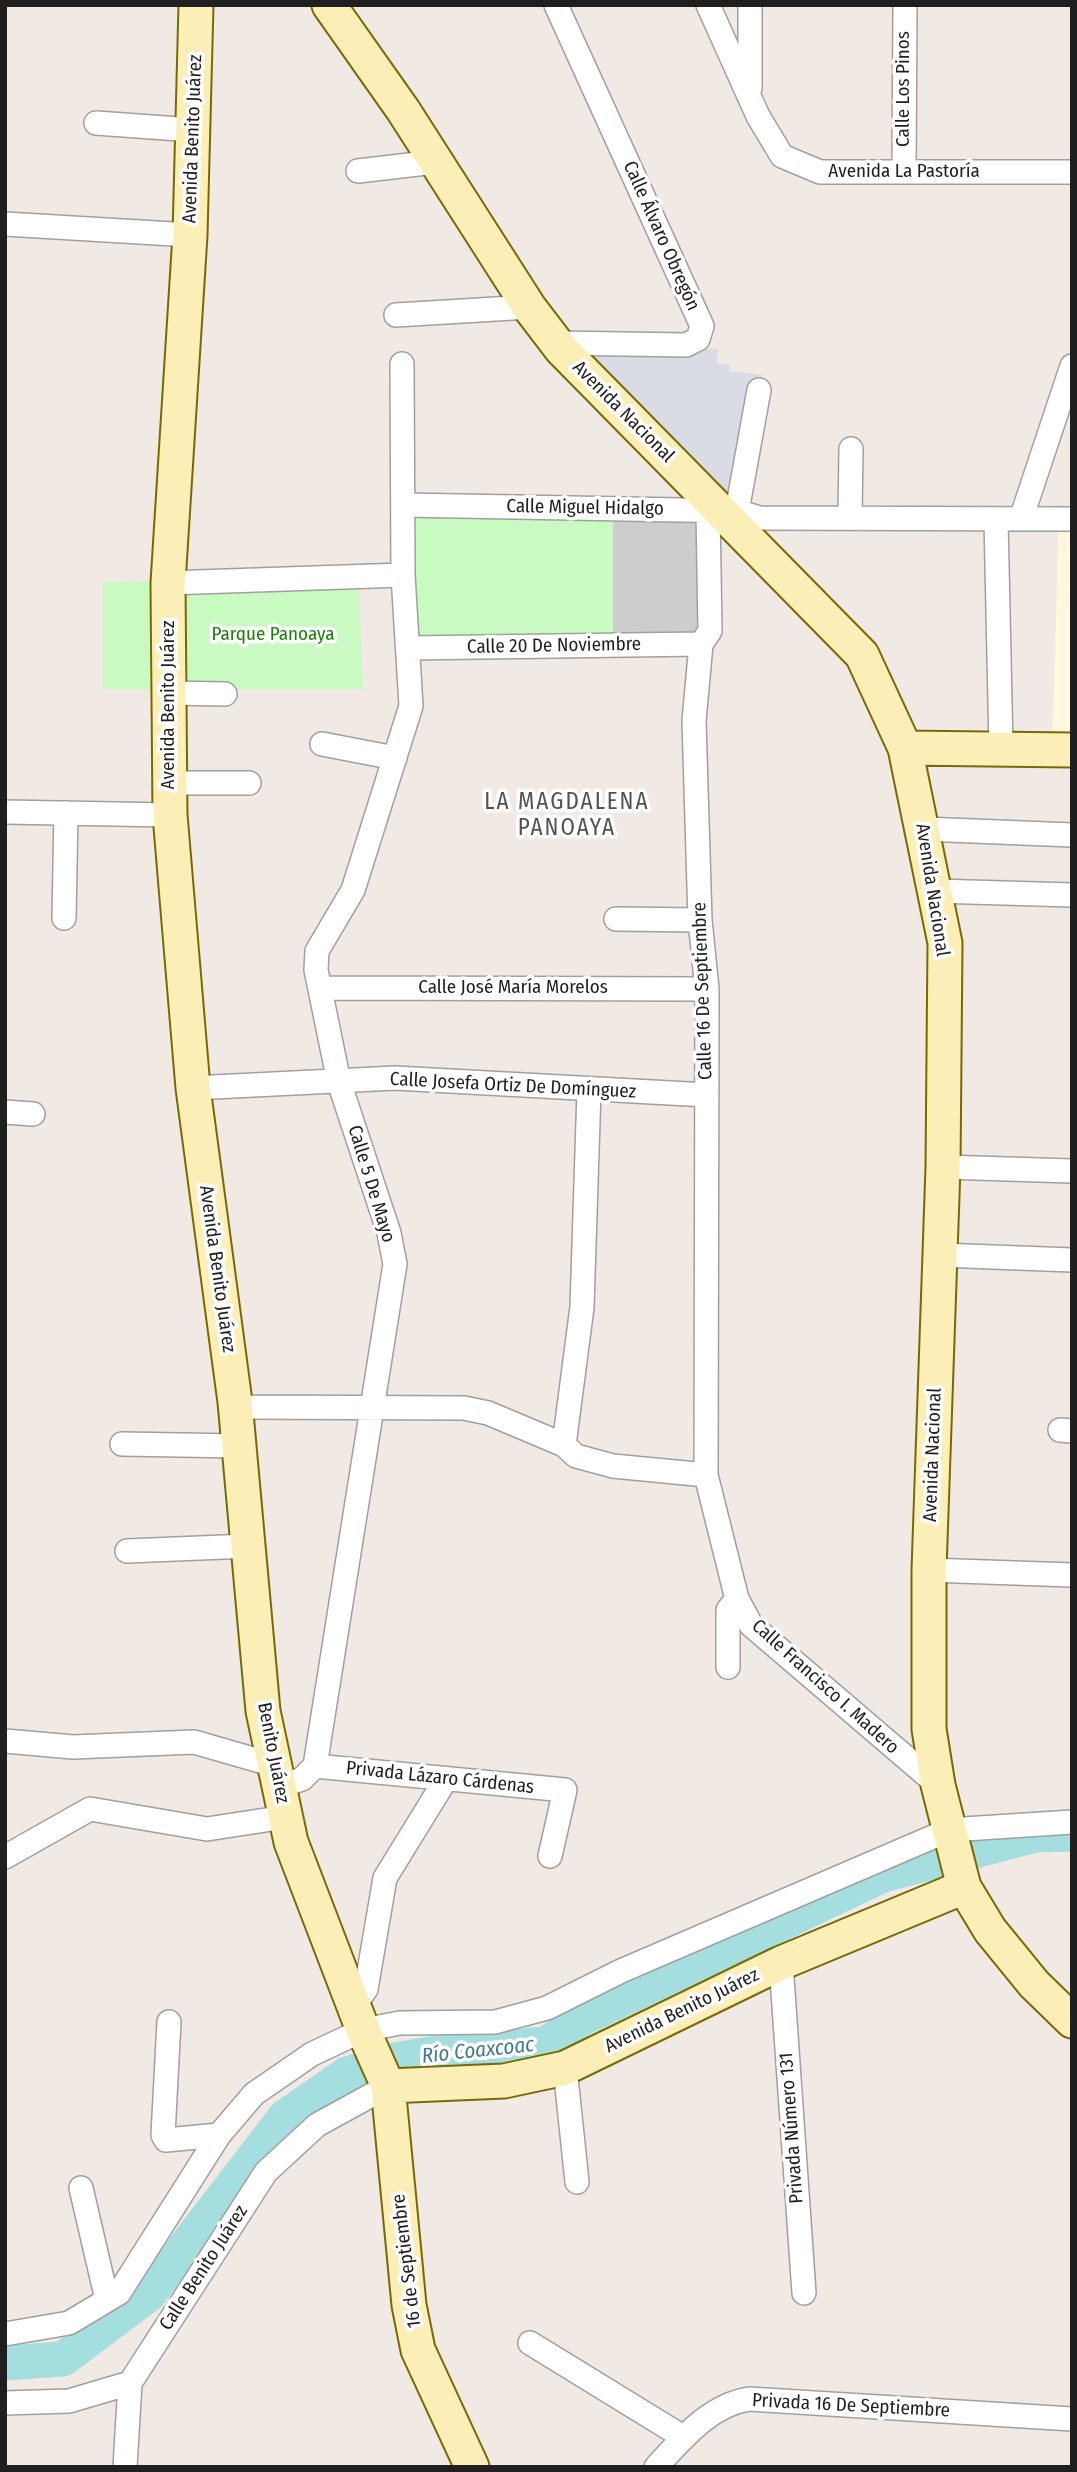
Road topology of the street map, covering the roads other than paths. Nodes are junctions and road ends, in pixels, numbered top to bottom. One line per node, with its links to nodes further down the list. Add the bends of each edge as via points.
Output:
1 (196, 5): 9 (street, Avenida Benito Juárez)
2 (329, 5): 10 (street, Avenida Nacional)
3 (556, 5): 18 (street, Calle Álvaro Obregón, via 702,326 698,339 686,345)
4 (708, 5): 7 (street, Avenida La Pastoría)
5 (750, 5): 7 (street)
6 (905, 5): 12 (street, Calle Los Pinos)
7 (750, 95): 12 (street, Avenida La Pastoría, via 782,156 820,172)
8 (96, 123): 9 (street)
9 (193, 130): 15 (street, Avenida Benito Juárez)
10 (435, 162): 11 (street); 16 (street, Avenida Nacional)
11 (358, 171)
12 (904, 172): 13 (street, Avenida La Pastoría)
13 (1072, 172)
14 (5, 224): 15 (street)
15 (190, 235): 30 (street, Avenida Benito Juárez)
16 (528, 307): 17 (street); 18 (street, Avenida Nacional)
17 (396, 315)
18 (558, 343): 24 (street, Avenida Nacional)
19 (402, 364): 23 (street)
20 (1072, 366): 26 (street)
21 (760, 390): 24 (street, Calle 16 De Septiembre)
22 (852, 450): 25 (street)
23 (403, 505): 24 (street, Calle Miguel Hidalgo); 29 (street)
24 (722, 511): 25 (street, Calle Miguel Hidalgo, via 759,518); 31 (street, Calle 16 De Septiembre, via 710,631); 36 (street, Avenida Nacional, via 862,655)
25 (850, 516): 28 (street, Calle Miguel Hidalgo)
26 (1021, 519): 27 (street, Calle Miguel Hidalgo); 28 (street, Calle Miguel Hidalgo)
27 (1072, 519)
28 (996, 520): 37 (street)
29 (403, 575): 30 (street); 32 (street, Calle 5 De Mayo)
30 (168, 583): 33 (street, Avenida Benito Juárez)
31 (701, 644): 32 (street, Calle 20 De Noviembre); 50 (street, Calle 16 De Septiembre, via 694,721)
32 (408, 649): 39 (street, Calle 5 De Mayo, via 411,706)
33 (169, 693): 34 (street); 41 (street, Avenida Benito Juárez)
34 (225, 694)
35 (322, 744): 39 (street)
36 (905, 748): 37 (street); 44 (street, Avenida Nacional)
37 (1001, 748): 38 (street)
38 (1072, 750)
39 (395, 758): 51 (street, Calle 5 De Mayo, via 353,890 317,951)
40 (249, 783): 41 (street)
41 (170, 799): 43 (street); 54 (street, Avenida Benito Juárez)
42 (5, 812): 43 (street)
43 (66, 813): 48 (street)
44 (924, 830): 45 (street); 46 (street, Avenida Nacional)
45 (1072, 835)
46 (935, 891): 47 (street); 59 (street, Avenida Nacional, via 945,943)
47 (1072, 895)
48 (64, 918)
49 (615, 919): 50 (street)
50 (700, 920): 52 (street, Calle 16 De Septiembre)
51 (320, 988): 52 (street, Calle José María Morelos); 53 (street, Calle 5 De Mayo)
52 (707, 989): 56 (street, Calle 16 De Septiembre)
53 (339, 1082): 54 (street, Calle Josefa Ortiz De Domínguez); 55 (street, Calle Josefa Ortiz De Domínguez, via 395,1078); 64 (street, Calle 5 De Mayo, via 395,1264)
54 (193, 1088): 63 (street, Avenida Benito Juárez)
55 (589, 1090): 56 (street, Calle Josefa Ortiz De Domínguez); 66 (street, via 582,1307)
56 (707, 1095): 68 (street, Calle 16 De Septiembre)
57 (5, 1112): 58 (street)
58 (33, 1114)
59 (943, 1167): 60 (street); 61 (street, Avenida Nacional)
60 (1072, 1171)
61 (940, 1255): 62 (street); 71 (street, Avenida Nacional)
62 (1072, 1260)
63 (235, 1402): 64 (street, via 243,1408); 67 (street, Benito Juárez)
64 (374, 1408): 66 (street, via 464,1408); 76 (street, Calle 5 De Mayo)
65 (122, 1444): 67 (street)
66 (564, 1444): 68 (street, via 576,1456 613,1465)
67 (239, 1446): 69 (street, Benito Juárez)
68 (706, 1475): 73 (street, Calle Francisco I. Madero)
69 (248, 1546): 70 (street); 79 (street, Benito Juárez, via 263,1711)
70 (127, 1551)
71 (929, 1570): 72 (street); 78 (street, Avenida Nacional, via 929,1729)
72 (1072, 1575)
73 (737, 1599): 74 (street, via 728,1610); 78 (street, Calle Francisco I. Madero, via 751,1625)
74 (728, 1667)
75 (5, 1741): 79 (street, via 73,1747 194,1742)
76 (315, 1766): 77 (street, Privada Lázaro Cárdenas); 79 (street, via 302,1779)
77 (446, 1779): 82 (street, Privada Lázaro Cárdenas, via 565,1790); 88 (street, via 385,1878 366,1989)
78 (938, 1785): 81 (street, Avenida Nacional)
79 (279, 1790): 83 (street, via 207,1829 90,1809); 88 (street, Benito Juárez, via 291,1842)
80 (1072, 1822): 81 (street)
81 (951, 1837): 84 (street, Avenida Nacional); 88 (street, via 621,1971 547,2008 495,2022 400,2022)
82 (550, 1856)
83 (5, 1857)
84 (962, 1881): 85 (street, Avenida Benito Juárez); 86 (street, Avenida Nacional, via 990,1930)
85 (781, 1963): 89 (street, Avenida Benito Juárez); 93 (street, Privada Número 131)
86 (1072, 2021)
87 (169, 2022): 90 (street, via 163,2135 173,2140)
88 (372, 2048): 89 (street, Avenida Benito Juárez, via 504,2081); 90 (street, Avenida Benito Juárez, via 313,2054 254,2094); 97 (street, Calle Benito Juárez, via 317,2126 266,2172); 102 (street, 16 de Septiembre, via 418,2350)
89 (565, 2068): 91 (street)
90 (219, 2135): 94 (street, Avenida Benito Juárez, via 119,2293)
91 (577, 2182)
92 (81, 2188): 94 (street)
93 (804, 2293)
94 (107, 2300): 95 (street, Avenida Benito Juárez, via 69,2323)
95 (5, 2334)
96 (530, 2343): 100 (street)
97 (130, 2383): 98 (street, via 69,2400); 101 (street)
98 (5, 2403)
99 (1072, 2419): 100 (street, Privada 16 De Septiembre, via 749,2399 722,2406)
100 (683, 2437): 103 (street, Privada 16 De Septiembre)
101 (125, 2467)
102 (471, 2467)
103 (656, 2467)

